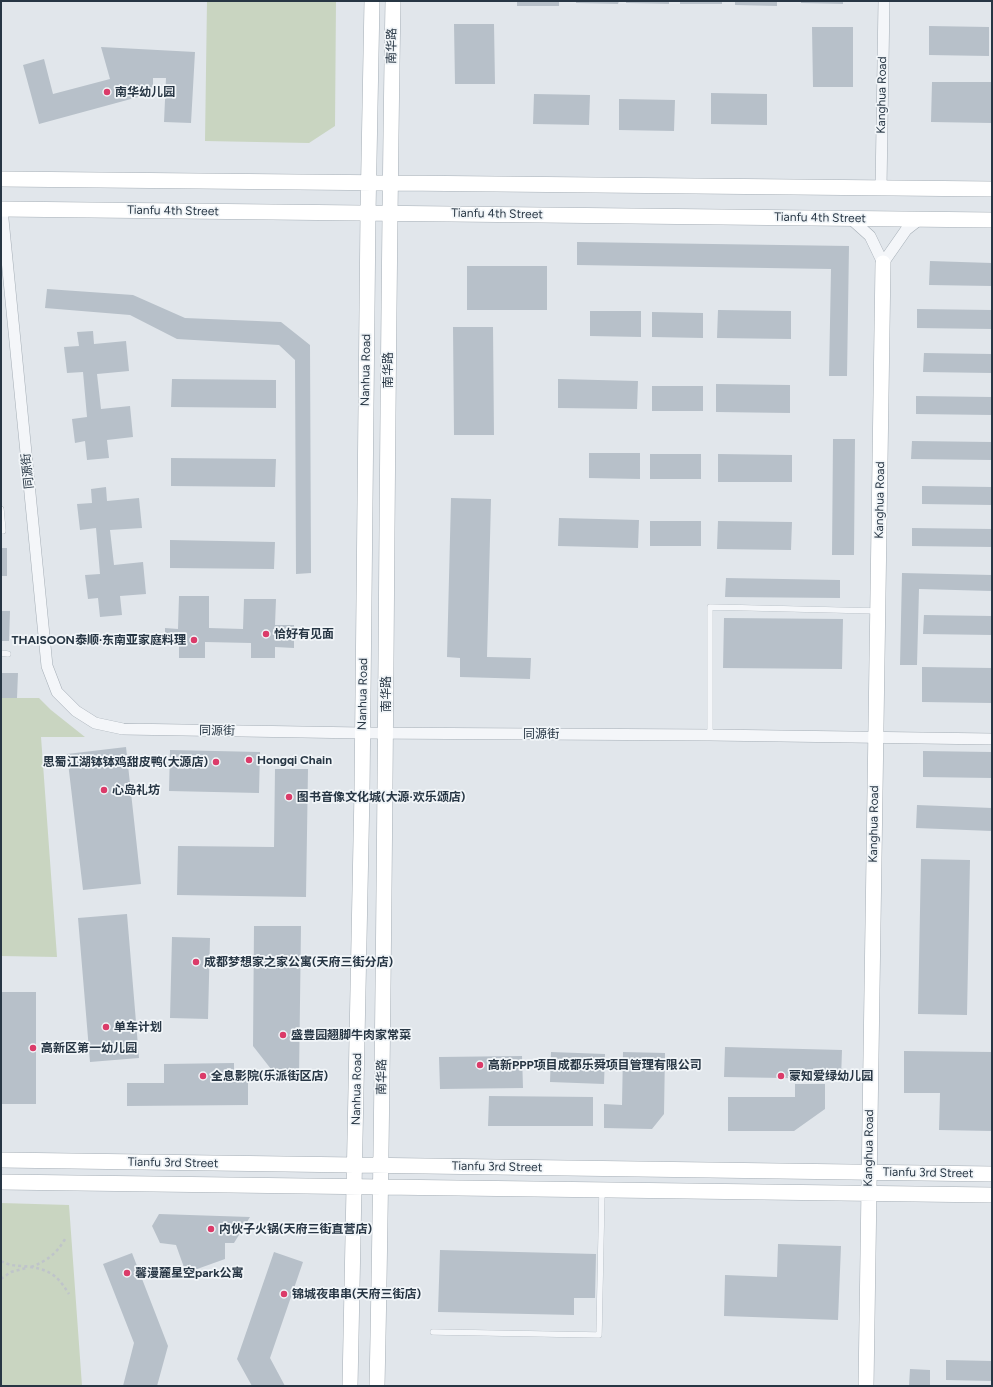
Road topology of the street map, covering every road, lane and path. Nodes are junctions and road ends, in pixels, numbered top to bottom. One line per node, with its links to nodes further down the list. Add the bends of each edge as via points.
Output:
1 (372, 1): 5 (main road, Nanhua Road)
2 (393, 1): 6 (main road, 南华路)
3 (884, 1): 7 (street, Kanghua Road)
4 (1, 179): 5 (main road)
5 (369, 183): 6 (main road); 10 (main road, Nanhua Road)
6 (390, 183): 7 (main road); 11 (main road, 南华路)
7 (881, 188): 8 (main road)
8 (992, 189)
9 (2, 209): 10 (main road, Tianfu 4th Street); 21 (street, 同源街, via 47,666 57,692 76,711 95,722 123,729)
10 (368, 213): 11 (main road, Tianfu 4th Street); 21 (main road, Nanhua Road)
11 (389, 213): 12 (main road, Tianfu 4th Street); 22 (main road, 南华路)
12 (850, 218): 13 (main road, Tianfu 4th Street); 15 (street, via 870,236)
13 (920, 219): 14 (main road, Tianfu 4th Street); 15 (street, via 906,230)
14 (992, 220)
15 (883, 263): 18 (main road, Kanghua Road)
16 (1, 509): 17 (lane)
17 (1, 531)
18 (878, 611): 23 (lane, via 710,606); 24 (main road, Kanghua Road)
19 (1, 653): 20 (lane)
20 (8, 654)
21 (362, 733): 22 (street, 同源街); 27 (main road, Nanhua Road)
22 (386, 733): 23 (street, 同源街); 28 (main road, 南华路)
23 (710, 735): 24 (street, 同源街)
24 (876, 738): 25 (street, 同源街); 29 (main road, Kanghua Road)
25 (992, 739)
26 (1, 1160): 27 (main road, Tianfu 3rd Street)
27 (355, 1165): 28 (main road, Tianfu 3rd Street); 32 (main road, Nanhua Road)
28 (381, 1166): 29 (main road, Tianfu 3rd Street); 33 (main road, 南华路)
29 (869, 1172): 30 (main road, Tianfu 3rd Street); 35 (main road, Kanghua Road)
30 (992, 1174)
31 (1, 1182): 32 (main road, Tianfu 3rd Street)
32 (354, 1187): 33 (main road, Tianfu 3rd Street); 43 (main road, Nanhua Road)
33 (381, 1187): 34 (main road, Tianfu 3rd Street); 44 (main road, 南华路)
34 (602, 1190): 35 (main road, Tianfu 3rd Street); 42 (lane, via 599,1335)
35 (869, 1193): 36 (main road, Tianfu 3rd Street); 45 (main road, Kanghua Road)
36 (992, 1195)
37 (65, 1239): 39 (path, via 52,1257)
38 (1, 1261): 39 (path)
39 (30, 1267): 40 (path, via 11,1272); 41 (path, via 41,1268 53,1274)
40 (1, 1279)
41 (69, 1294)
42 (433, 1332)
43 (350, 1386)
44 (377, 1386)
45 (866, 1386)

